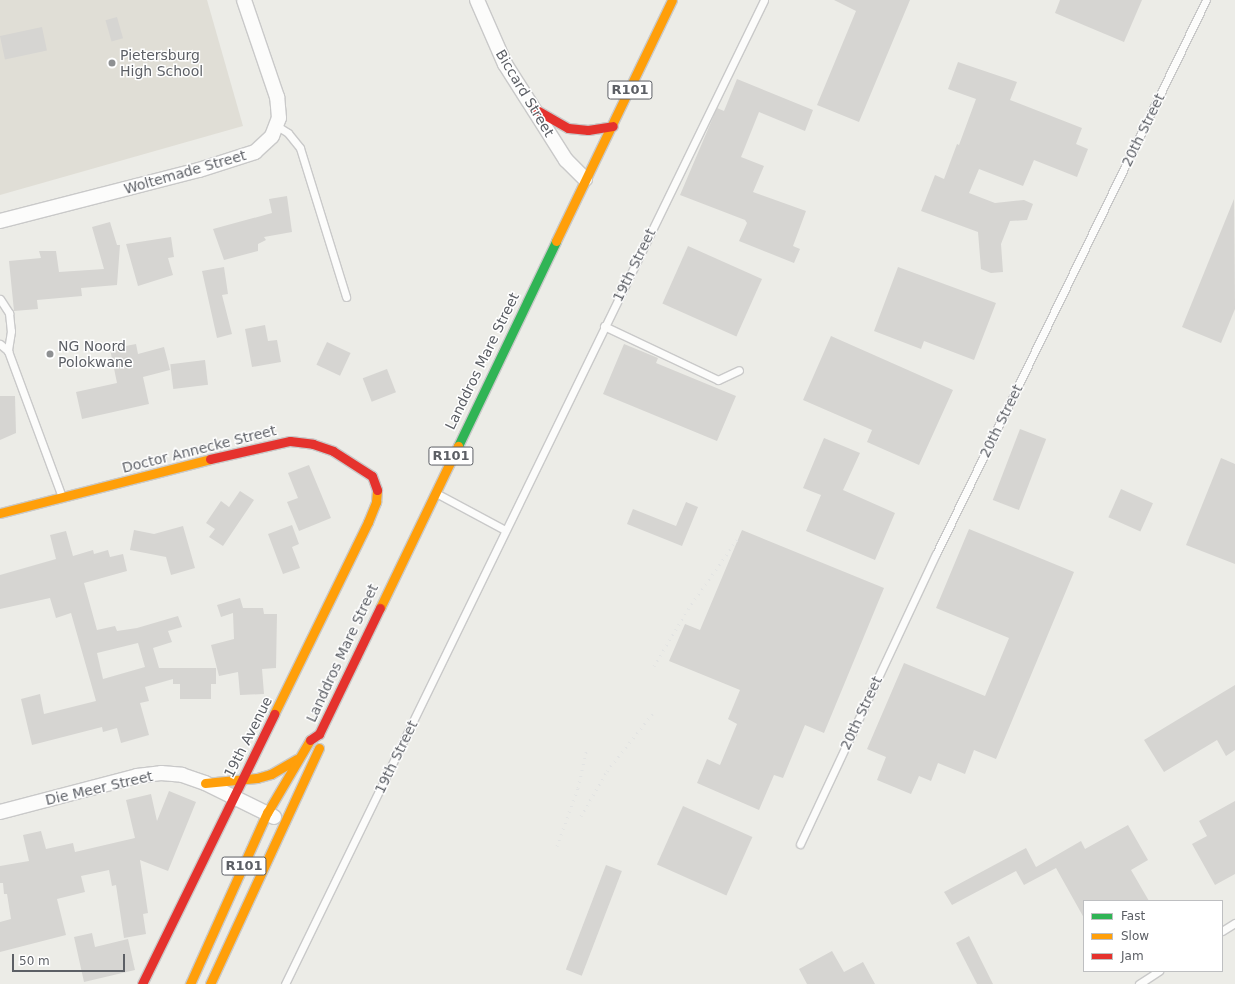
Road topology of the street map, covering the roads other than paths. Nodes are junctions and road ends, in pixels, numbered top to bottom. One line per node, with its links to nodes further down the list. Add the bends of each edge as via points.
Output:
1 (244, 0): 7 (street, Woltemade Street, via 277,97 279,118)
2 (476, 0): 6 (street, Biccard Street, via 505,64)
3 (672, 0): 8 (main road, Landdros Mare Street / R101)
4 (764, 0): 13 (lane, 19th Street)
5 (1206, 0): 30 (lane, 20th Street, via 936,554)
6 (533, 108): 8 (main road, via 568,128 588,130); 9 (street, Biccard Street, via 566,160)
7 (276, 126): 10 (street, Woltemade Street, via 272,136 255,152 238,158); 11 (lane, via 288,133 300,148)
8 (613, 126): 9 (main road, Landdros Mare Street / R101)
9 (585, 179): 17 (main road, Landdros Mare Street / R101)
10 (0, 221)
11 (346, 297)
12 (0, 299): 15 (lane, via 9,313 11,331)
13 (604, 326): 16 (lane, via 718,380); 21 (lane, 19th Street)
14 (0, 344): 15 (lane)
15 (8, 351): 18 (lane)
16 (739, 370)
17 (434, 492): 21 (lane); 22 (main road, Landdros Mare Street / R101)
18 (62, 497): 19 (main road, Doctor Annecke Street, via 290,441 333,450 360,466 372,476 377,486); 20 (main road, Doctor Annecke Street)
19 (376, 502): 24 (main road, 19th Avenue)
20 (0, 513)
21 (505, 530): 37 (lane, 19th Street)
22 (319, 734): 23 (main road, Landdros Mare Street / R101, via 310,740); 29 (main road, Landdros Mare Street / R101, via 321,743)
23 (298, 759): 24 (main road, via 271,774); 28 (main road, Landdros Mare Street / R101)
24 (242, 781): 25 (main road); 26 (main road, 19th Avenue)
25 (205, 783): 26 (street, Die Meer Street); 27 (street, Die Meer Street, via 182,775 161,773 137,776)
26 (234, 797): 28 (street, Die Meer Street); 34 (main road, 19th Avenue)
27 (0, 812)
28 (267, 814): 29 (street, Die Meer Street); 35 (main road, Landdros Mare Street / R101)
29 (285, 822): 36 (main road, Landdros Mare Street / R101)
30 (800, 844)
31 (1235, 923): 32 (lane)
32 (1223, 930)
33 (1157, 972): 38 (lane)
34 (142, 984)
35 (190, 984)
36 (210, 984)
37 (285, 984)
38 (1139, 984)

